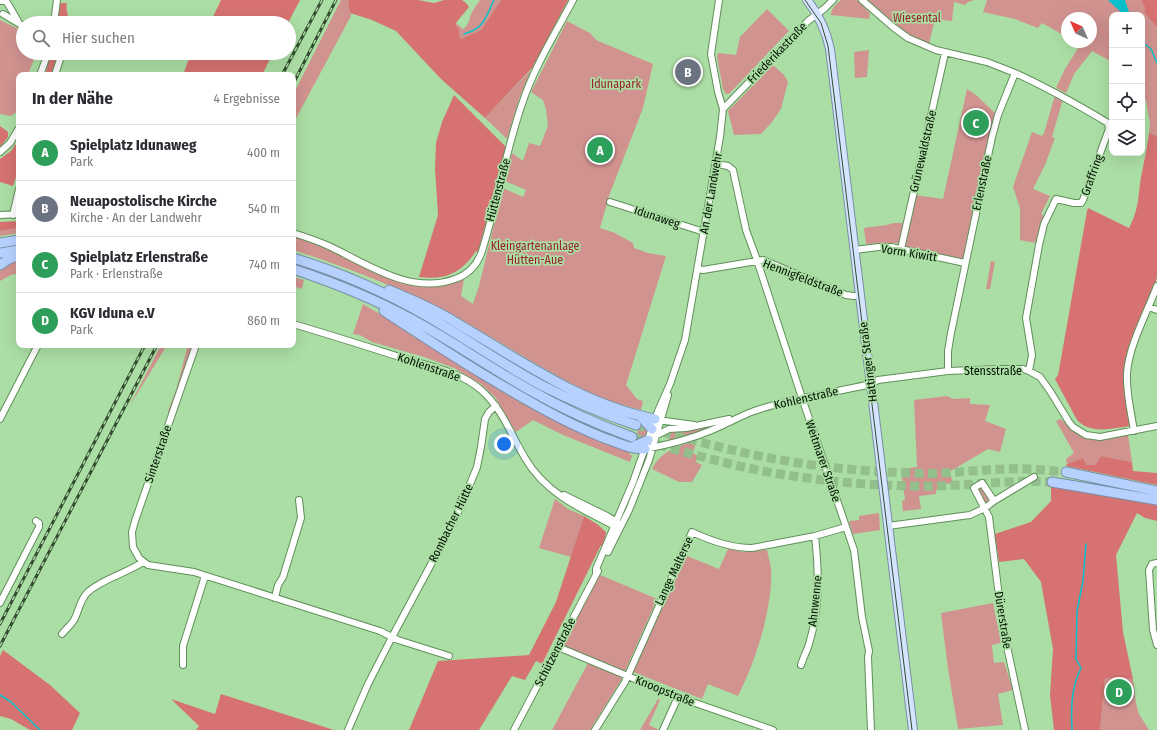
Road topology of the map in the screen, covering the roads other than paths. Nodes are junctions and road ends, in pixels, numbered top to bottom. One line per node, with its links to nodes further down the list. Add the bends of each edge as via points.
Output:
1 (57, 0): 12 (street)
2 (573, 0): 28 (street, Hüttenstraße, via 528,86 481,254 464,275 448,282 432,284 404,280)
3 (719, 0): 20 (street, An der Landwehr, via 711,54)
4 (806, 0): 10 (main road, Hattinger Straße)
5 (833, 0): 10 (street, Friederikastraße)
6 (862, 0): 14 (street, via 889,25 908,38)
7 (2, 1): 8 (street)
8 (9, 6): 9 (street, via 8,12); 11 (street)
9 (2, 14): 13 (street)
10 (817, 14): 20 (street, Friederikastraße); 33 (main road, Hattinger Straße, via 825,29 830,49)
11 (16, 16)
12 (55, 16)
13 (16, 22)
14 (945, 53): 19 (street, via 987,62); 31 (street, Grünewaldstraße)
15 (45, 60): 17 (street)
16 (60, 60): 18 (street)
17 (41, 72)
18 (56, 72)
19 (1015, 73): 38 (street, Erlenstraße, via 998,115); 51 (street, Graffring, via 1077,104 1108,123 1109,129 1082,202 1056,199 1044,224 1026,318 1032,355)
20 (723, 109): 23 (street, An der Landwehr)
21 (16, 133): 22 (street)
22 (0, 152)
23 (716, 164): 27 (street, An der Landwehr); 37 (street, Weitmarer Straße, via 728,166 732,170 746,230)
24 (610, 202): 27 (street, Idunaweg)
25 (16, 214): 26 (street)
26 (0, 216)
27 (704, 232): 40 (street, An der Landwehr)
28 (296, 234)
29 (16, 240): 30 (highway)
30 (0, 243)
31 (901, 249): 33 (street, Vorm Kiwitt, via 880,246); 38 (street, Vorm Kiwitt)
32 (16, 250): 34 (highway)
33 (854, 250): 44 (main road, Hattinger Straße)
34 (0, 253)
35 (16, 257): 39 (highway)
36 (296, 259): 58 (highway, via 385,294 427,316 540,384 603,414)
37 (757, 260): 40 (street, Hennigfeldstraße); 44 (street, Hennigfeldstraße, via 763,260 846,295); 53 (street, Weitmarer Straße)
38 (964, 263): 50 (street, Erlenstraße, via 948,351)
39 (0, 265)
40 (698, 269): 57 (street, An der Landwehr, via 688,331)
41 (296, 270): 43 (highway)
42 (1157, 286): 45 (street)
43 (360, 294): 62 (highway, via 412,319 556,404); 63 (highway, via 449,354 512,392 577,426 632,447)
44 (860, 296): 52 (main road, Hattinger Straße)
45 (1149, 306): 46 (street); 61 (street, via 1127,372 1129,406)
46 (1157, 310)
47 (296, 325): 54 (street, Kohlenstraße, via 456,375 477,386)
48 (36, 348): 56 (street)
49 (195, 348): 78 (street, Sinterstraße, via 132,532 133,547)
50 (948, 371): 51 (street, Stensstraße); 52 (street, Stensstraße, via 881,380)
51 (1029, 371): 61 (street, Stensstraße, via 1045,383 1069,422 1079,431 1100,437)
52 (871, 384): 53 (street, Kohlenstraße); 75 (main road, Hattinger Straße)
53 (802, 398): 55 (street, Kohlenstraße); 76 (street, Weitmarer Straße)
54 (496, 406): 74 (street, Kohlenstraße, via 525,460 547,485 580,508); 84 (street, Rombacher Hütte, via 485,419 476,468 460,506)
55 (742, 415): 59 (street, Kohlenstraße); 64 (street, Kohlenstraße, via 712,430)
56 (0, 419)
57 (658, 420): 58 (highway); 59 (street, Kohlenstraße); 63 (street, An der Landwehr)
58 (639, 421): 63 (highway)
59 (706, 424): 63 (street, Kohlenstraße, via 669,429)
60 (1157, 426): 61 (street, Stensstraße)
61 (1134, 431)
62 (632, 437)
63 (651, 440): 64 (street, Kohlenstraße); 64 (street, via 661,440); 74 (street, Schützenstraße)
64 (668, 444)
65 (1066, 472): 68 (highway)
66 (1034, 477): 71 (street)
67 (1052, 482): 70 (highway)
68 (1157, 490)
69 (299, 500): 81 (street, via 301,518)
70 (1157, 500)
71 (994, 501): 72 (street); 72 (street, Dürerstraße, via 982,483 974,488)
72 (985, 508): 75 (street, via 970,515); 99 (street, Dürerstraße, via 989,517 1006,648)
73 (36, 521): 82 (street, via 39,527)
74 (618, 524): 86 (street, Schützenstraße, via 599,570)
75 (888, 526): 98 (main road, Hattinger Straße)
76 (846, 527): 77 (street, Lange Malterse); 97 (street, Weitmarer Straße, via 854,550 868,651)
77 (814, 536): 89 (street, Ahnwenne, via 819,572 817,602 809,645); 90 (street, Lange Malterse, via 767,546 743,548 692,532)
78 (143, 562): 80 (street); 83 (street, via 88,592 74,620)
79 (1157, 562): 85 (street, via 1152,564 1149,570)
80 (205, 576): 81 (street); 88 (street, via 183,646)
81 (275, 598): 84 (street)
82 (0, 602)
83 (62, 634)
84 (392, 636): 87 (street); 92 (street, Rombacher Hütte)
85 (1157, 645)
86 (558, 647): 90 (street, Knoopstraße); 93 (street, Schützenstraße)
87 (449, 656)
88 (183, 665)
89 (801, 665)
90 (627, 676): 91 (street, Knoopstraße); 94 (street, Lange Malterse)
91 (678, 697): 95 (street); 96 (street, Knoopstraße)
92 (348, 730)
93 (514, 730)
94 (595, 730)
95 (663, 730)
96 (773, 730)
97 (871, 730)
98 (913, 730)
99 (1026, 730)

